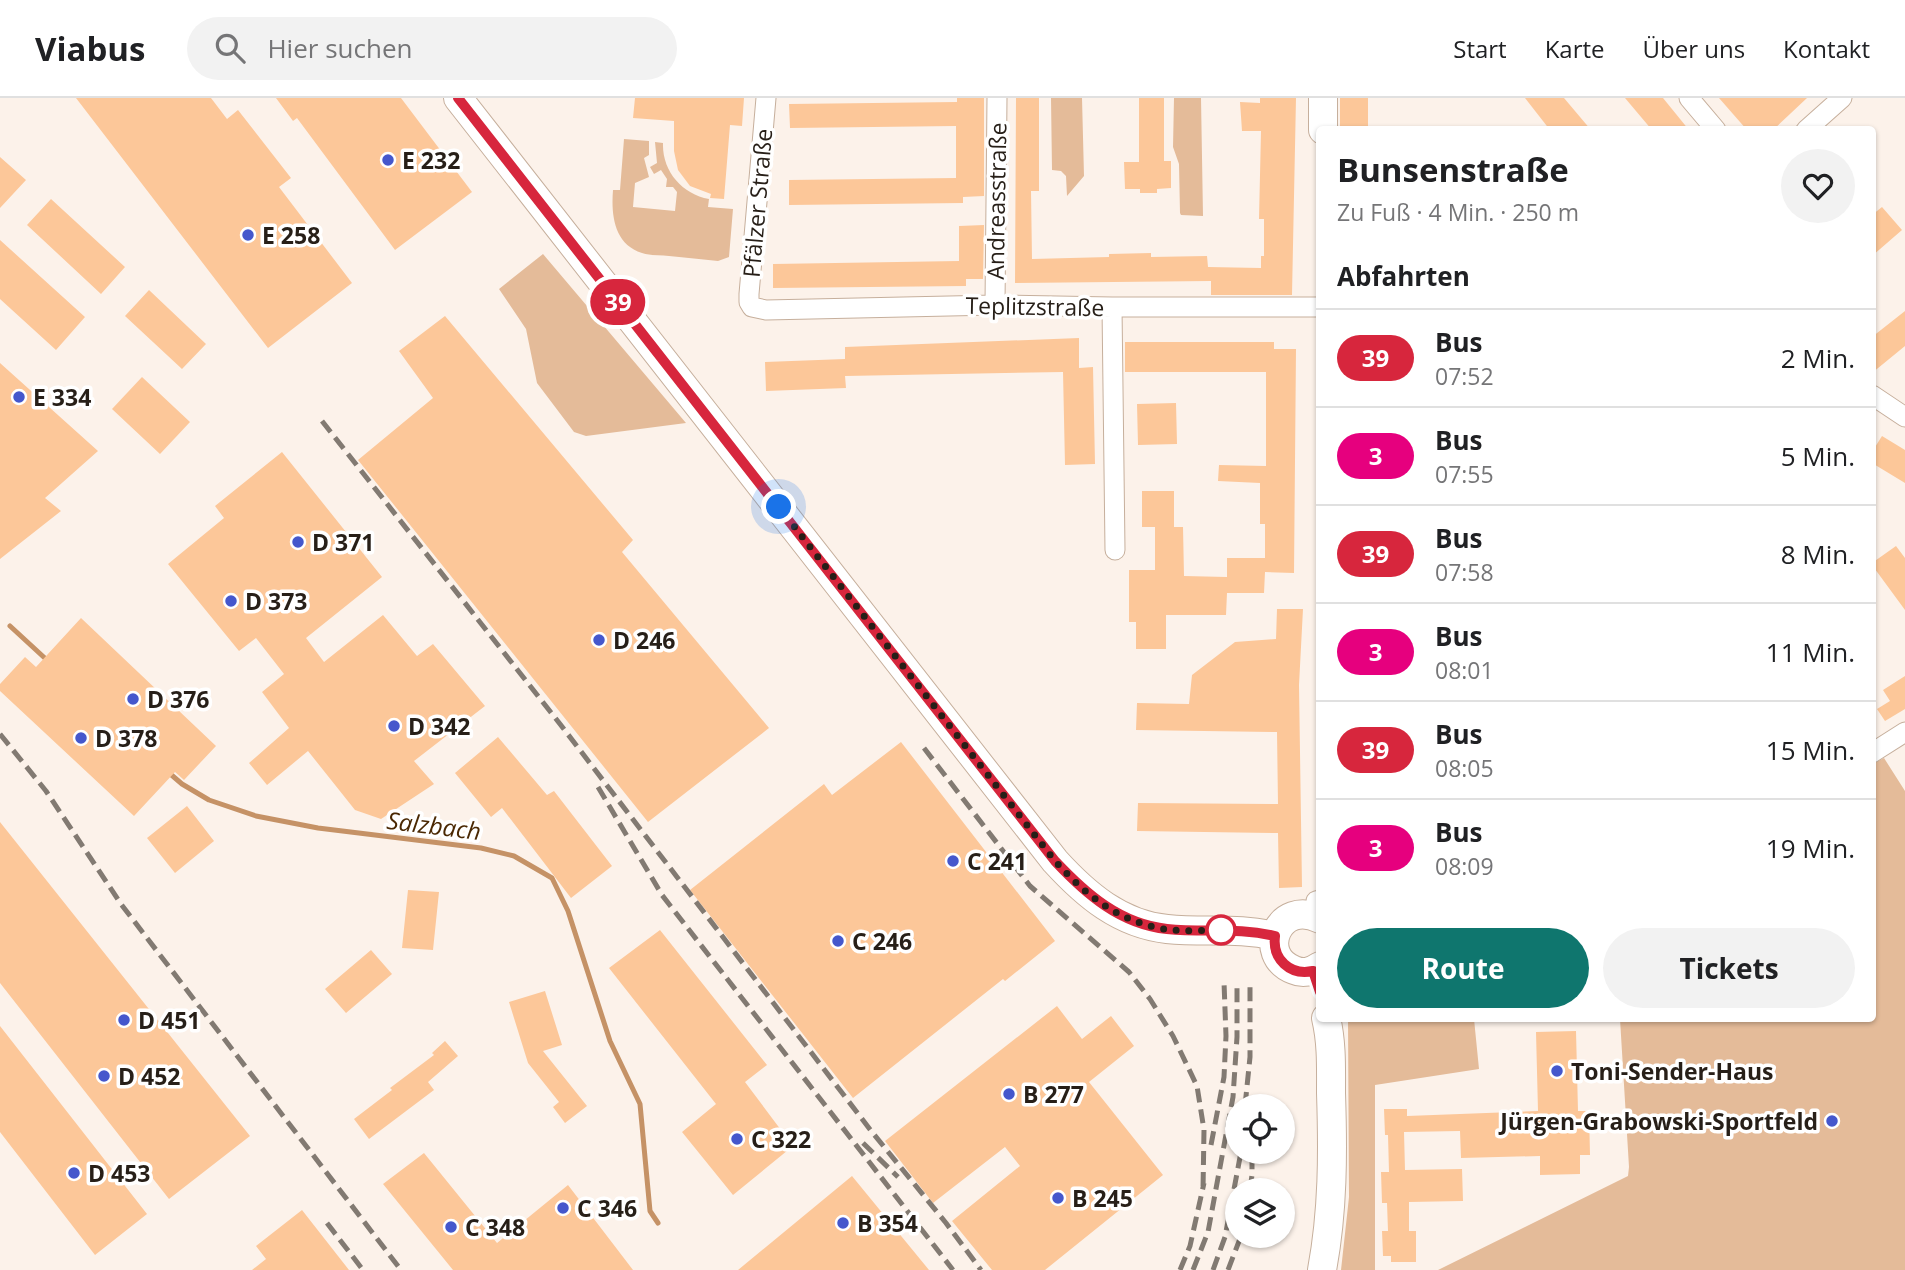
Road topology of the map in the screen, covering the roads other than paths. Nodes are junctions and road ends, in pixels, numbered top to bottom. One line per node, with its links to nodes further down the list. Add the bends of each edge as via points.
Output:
1 (458, 98): 20 (street, via 1074,882 1112,911 1136,922 1166,929 1240,930)
2 (766, 98): 11 (street, Pfälzer Straße, via 749,295)
3 (997, 98): 10 (street, Andreasstraße)
4 (1323, 98): 7 (street)
5 (1689, 98): 8 (street)
6 (1842, 98): 9 (street)
7 (1323, 126)
8 (1713, 126)
9 (1810, 126)
10 (995, 305): 11 (street, Teplitzstraße); 12 (street, Teplitzstraße)
11 (752, 307)
12 (1112, 307): 13 (street, Teplitzstraße); 16 (street)
13 (1316, 307)
14 (1876, 400): 15 (street)
15 (1905, 417)
16 (1115, 550)
17 (1905, 732): 18 (street)
18 (1876, 750)
19 (1315, 905): 20 (street, via 1285,920)
20 (1275, 936): 21 (street, via 1275,950 1286,967)
21 (1316, 976)
22 (1326, 1022): 23 (street, via 1333,1160)
23 (1322, 1270)

